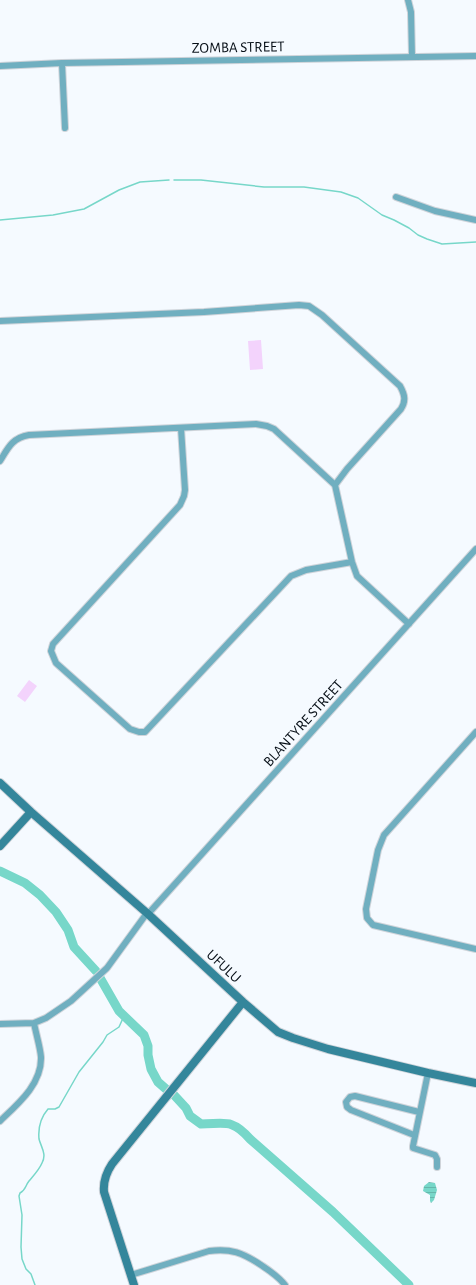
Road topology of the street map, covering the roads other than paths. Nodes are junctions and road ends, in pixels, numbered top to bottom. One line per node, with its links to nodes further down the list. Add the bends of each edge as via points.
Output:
1 (408, 0): 3 (street, via 411,12)
2 (476, 56): 3 (street, ZOMBA STREET)
3 (412, 57): 4 (street, ZOMBA STREET)
4 (62, 63): 5 (street, ZOMBA STREET); 6 (street)
5 (0, 66)
6 (65, 128)
7 (396, 197): 8 (street, via 435,211)
8 (476, 220)
9 (0, 321): 12 (street, via 310,306 400,386 405,398 401,409)
10 (181, 428): 11 (street, via 24,436 12,442); 12 (street, via 262,424 274,429); 14 (street, via 185,490 180,506 53,644 51,651 56,663 130,729 145,732 291,576 312,569)
11 (0, 461)
12 (335, 485): 14 (street)
13 (476, 549): 15 (street, BLANTYRE STREET)
14 (352, 562): 15 (street, via 357,576)
15 (409, 624): 20 (street, BLANTYRE STREET)
16 (476, 732): 21 (street, via 384,835 378,850 366,914 369,922 378,927)
17 (0, 783): 18 (street, UFULU)
18 (31, 812): 19 (street); 20 (street, UFULU)
19 (0, 846)
20 (147, 914): 22 (street, UFULU); 23 (street, BLANTYRE STREET, via 104,971 71,1001)
21 (476, 948)
22 (243, 1002): 25 (street, UFULU, via 285,1036); 31 (street, via 105,1175 105,1197)
23 (34, 1023): 24 (street); 28 (street, via 41,1068 28,1092)
24 (0, 1024)
25 (428, 1073): 26 (street, UFULU); 27 (street)
26 (476, 1083)
27 (419, 1112): 29 (street); 29 (street, via 355,1096 346,1102 351,1110)
28 (0, 1121)
29 (414, 1134): 30 (street, via 413,1148 435,1155)
30 (436, 1167)
31 (131, 1275): 32 (street); 33 (street, via 218,1250 238,1252 247,1256 276,1275)
32 (134, 1285)
33 (285, 1285)

